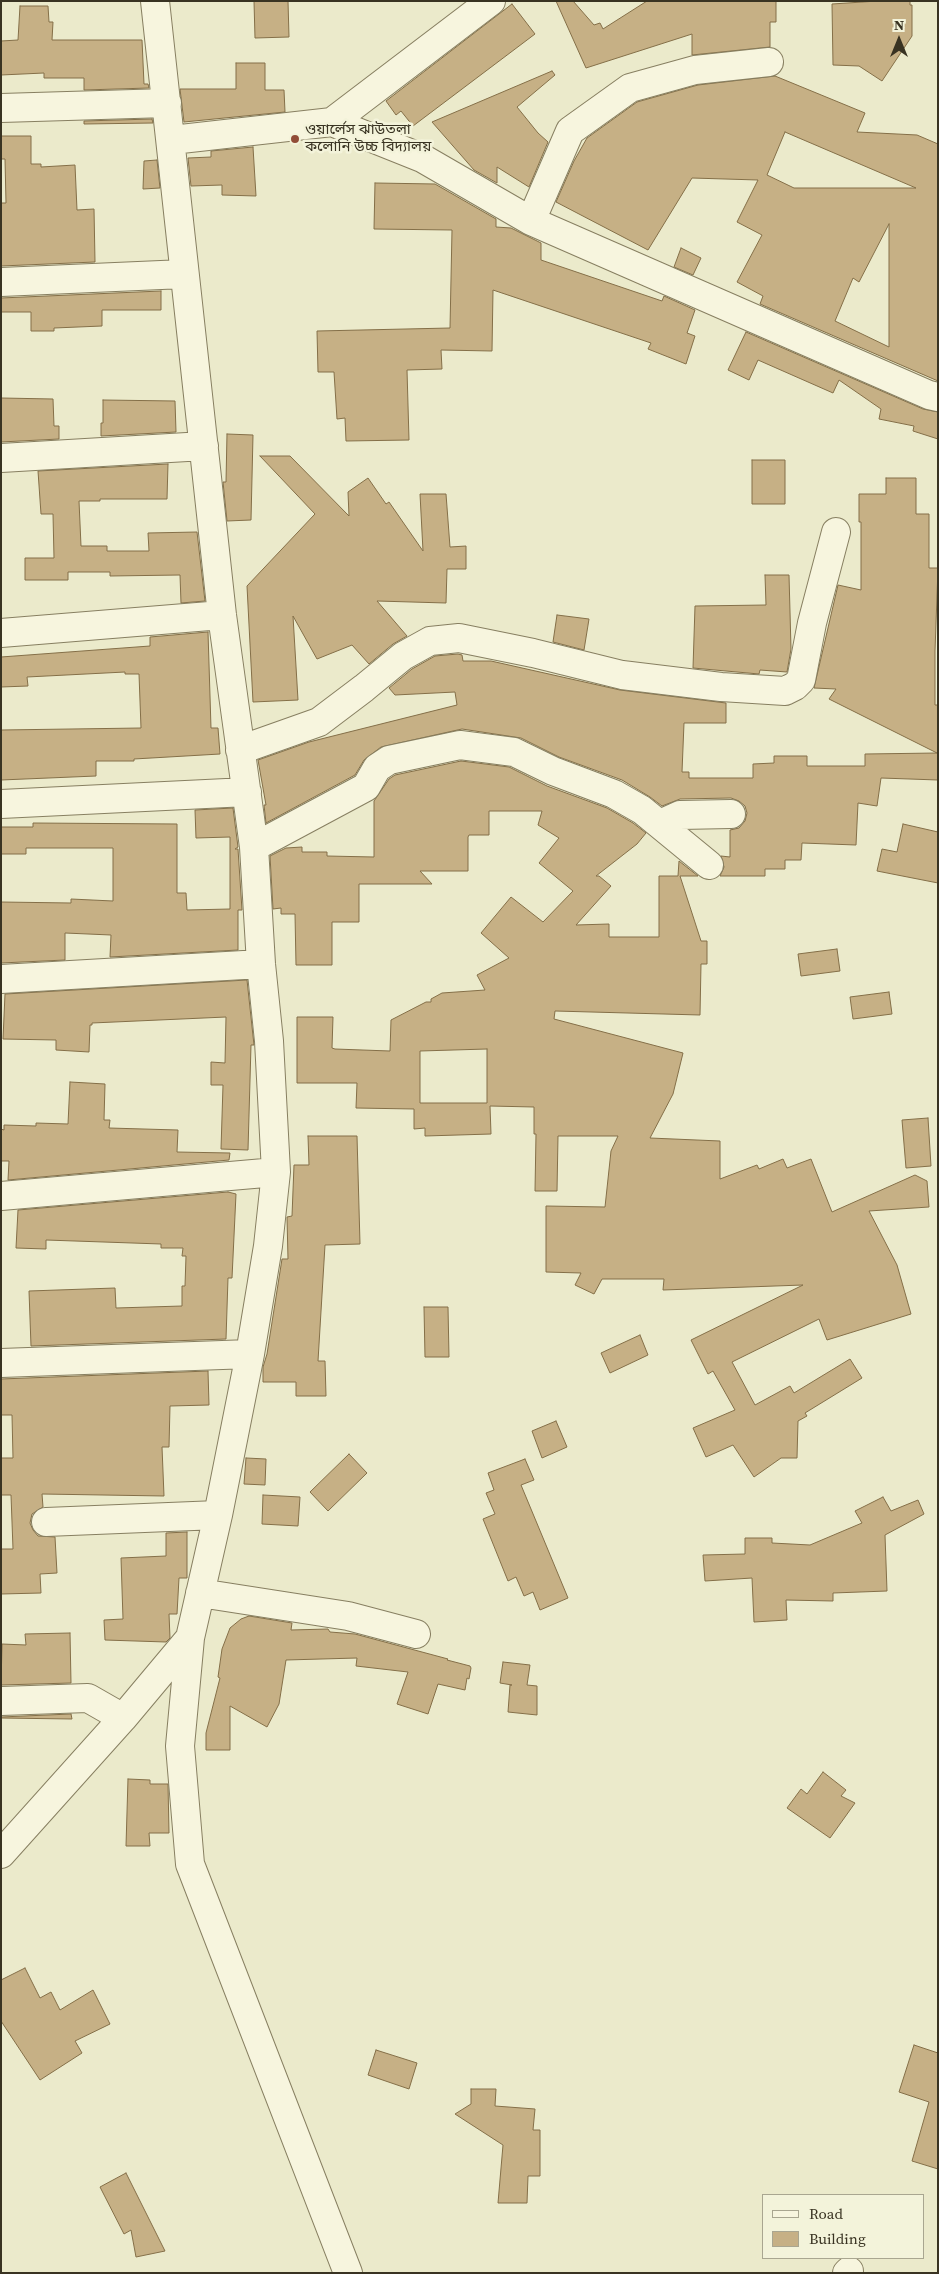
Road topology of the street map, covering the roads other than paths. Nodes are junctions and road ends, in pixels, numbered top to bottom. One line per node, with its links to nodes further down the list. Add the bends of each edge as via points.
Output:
1 (155, 1): 4 (street)
2 (491, 1): 6 (street)
3 (769, 62): 8 (street, via 695,70 630,88 570,131)
4 (167, 103): 5 (street); 7 (street)
5 (1, 108)
6 (332, 122): 7 (street); 8 (street, via 422,158)
7 (172, 140): 9 (street)
8 (531, 221): 11 (street)
9 (184, 274): 10 (street); 12 (street)
10 (1, 282)
11 (938, 397)
12 (204, 446): 13 (street); 15 (street)
13 (1, 458)
14 (836, 532): 17 (street, via 812,622 801,680 784,691 622,676 459,638 430,641 403,656 319,722)
15 (222, 615): 16 (street); 17 (street)
16 (1, 633)
17 (240, 750): 18 (street)
18 (247, 792): 19 (street); 22 (street)
19 (1, 804)
20 (732, 814): 21 (street, via 680,815)
21 (660, 824): 22 (street, via 614,794 514,752 460,745 389,760 377,768 366,787); 23 (street)
22 (254, 846): 24 (street)
23 (709, 865)
24 (261, 964): 25 (street); 26 (street)
25 (1, 979)
26 (276, 1172): 27 (street); 28 (street, via 268,1246)
27 (1, 1196)
28 (250, 1354): 29 (street); 30 (street)
29 (1, 1363)
30 (218, 1515): 31 (street); 32 (street)
31 (46, 1522)
32 (200, 1593): 33 (street, via 348,1616); 34 (street)
33 (416, 1634)
34 (190, 1638): 35 (street); 36 (street)
35 (186, 1684): 36 (street); 41 (street, via 180,1746 190,1864)
36 (149, 1687): 37 (street); 39 (street)
37 (88, 1698): 38 (street); 39 (street)
38 (1, 1701)
39 (123, 1718): 40 (street)
40 (1, 1854)
41 (348, 2273)

